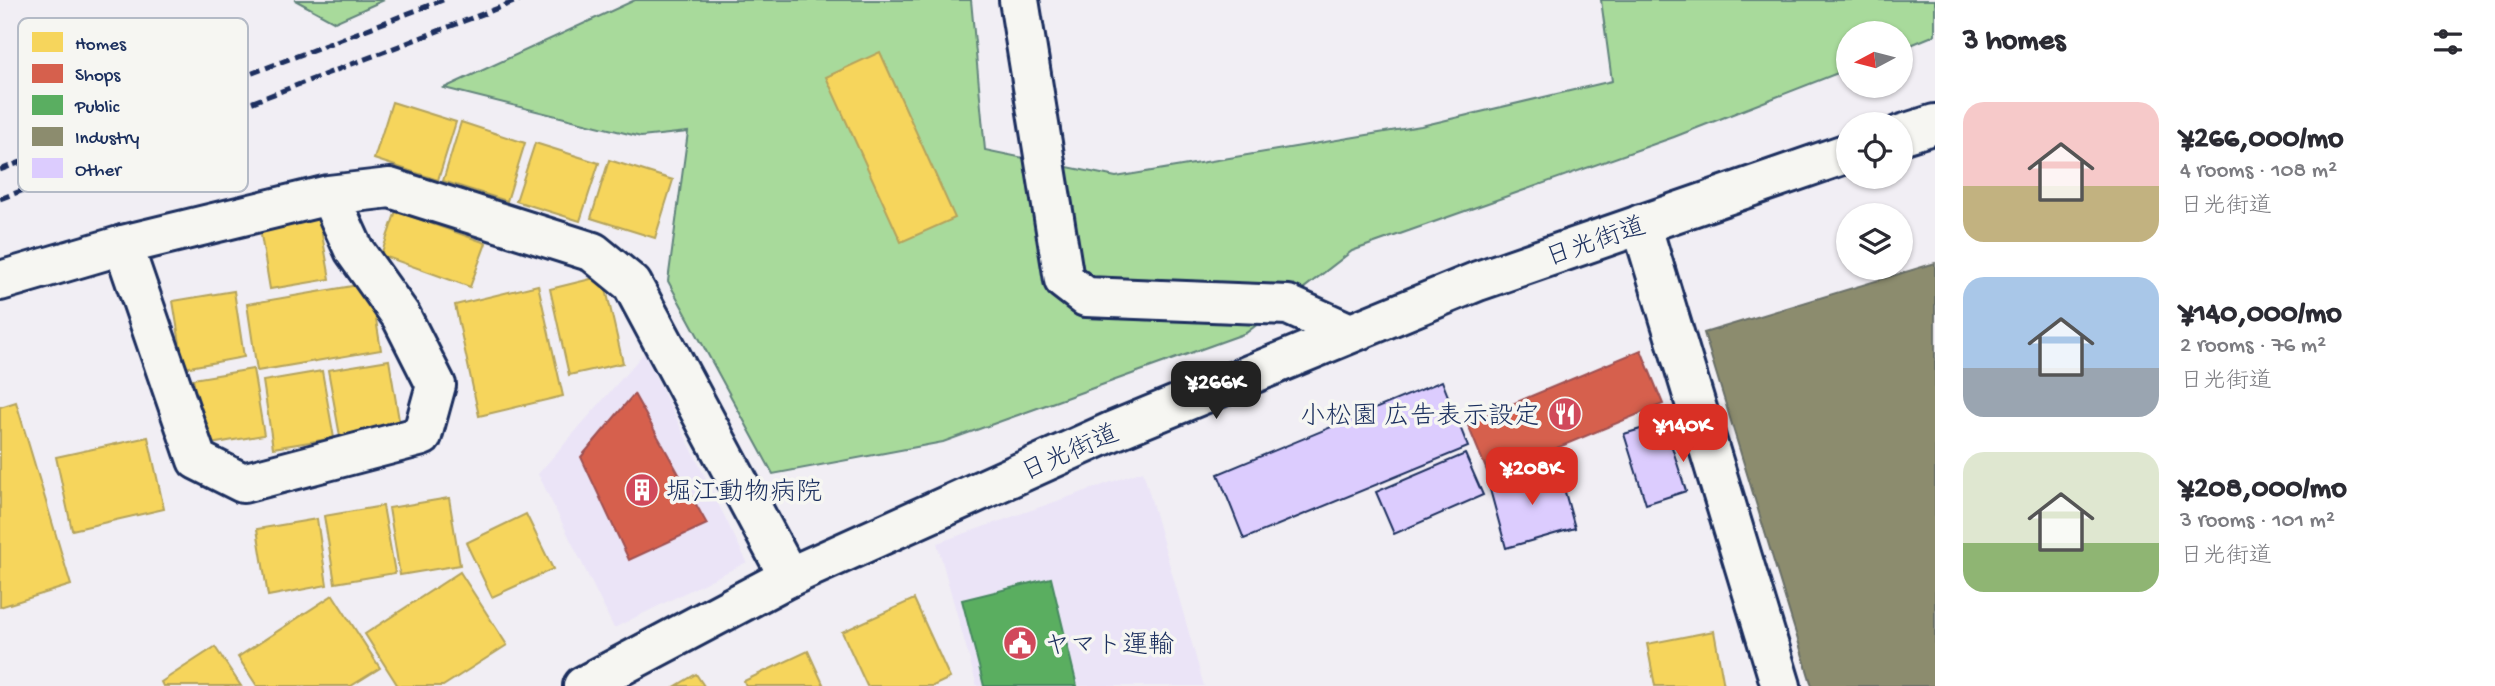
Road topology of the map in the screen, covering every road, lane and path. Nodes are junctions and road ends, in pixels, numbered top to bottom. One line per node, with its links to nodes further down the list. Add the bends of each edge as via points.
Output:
1 (1019, 0): 9 (street, via 1064,281 1086,297 1288,305)
2 (1935, 124): 3 (street)
3 (1913, 131)
4 (1836, 157): 6 (street, 日光街道)
5 (329, 195): 7 (street); 7 (street, via 354,250 401,316 436,385 422,436 243,483 197,460); 10 (street, via 390,188 593,252 632,284)
6 (1642, 224): 9 (street, 日光街道, via 1478,281); 12 (street)
7 (122, 245): 8 (street)
8 (0, 281)
9 (1350, 333): 10 (street, 日光街道, via 1113,431)
10 (789, 577): 11 (street, 日光街道)
11 (583, 686)
12 (1781, 686)

